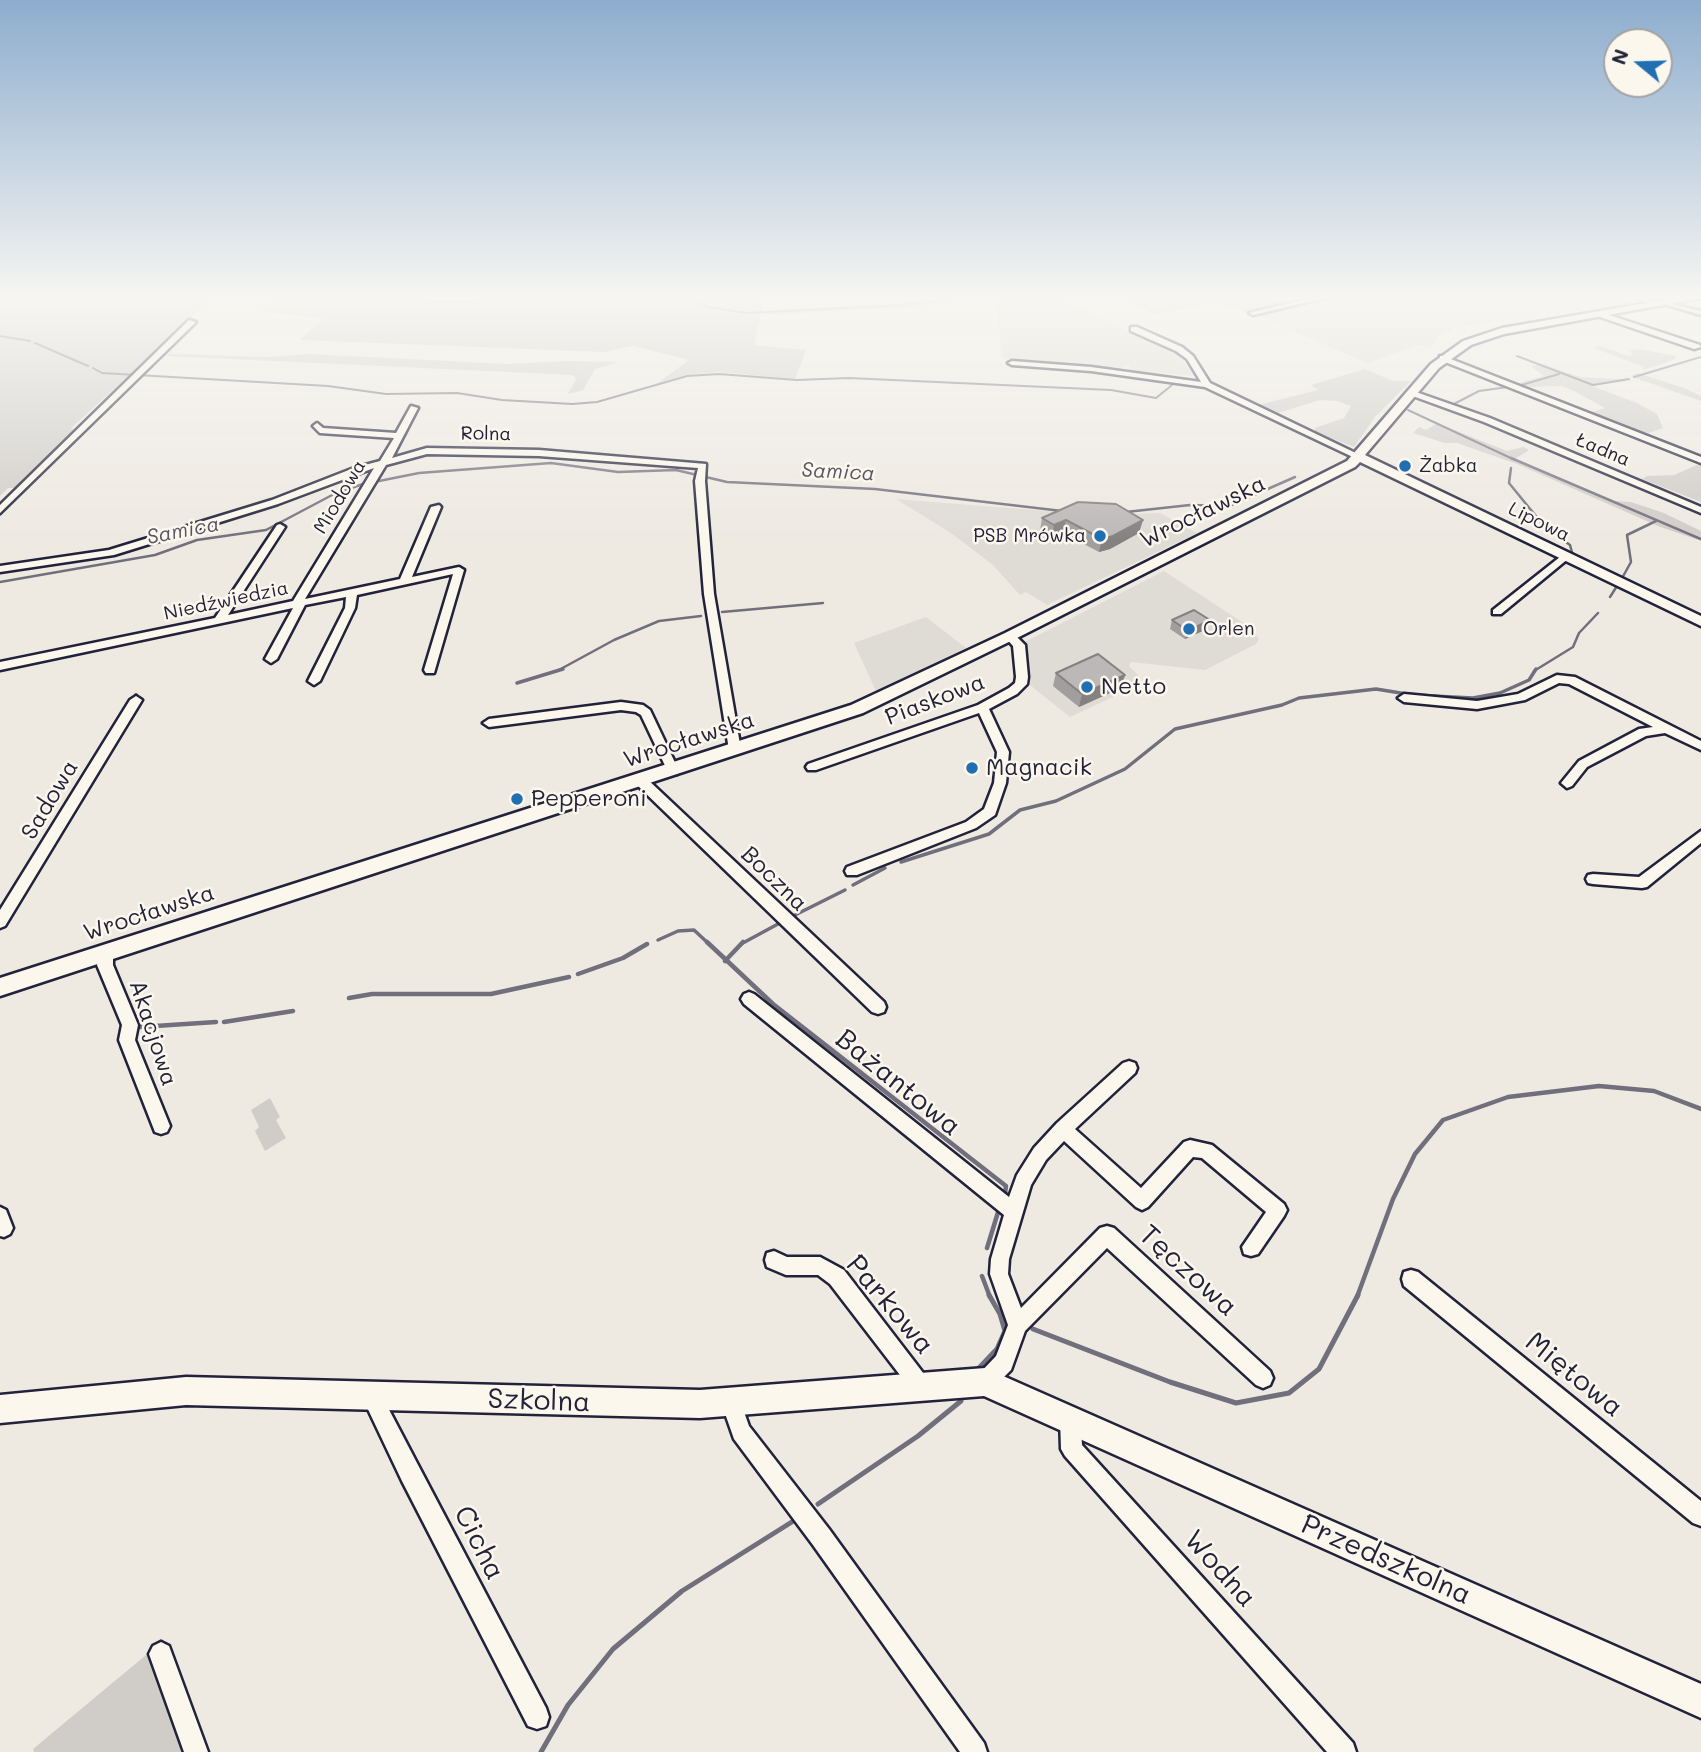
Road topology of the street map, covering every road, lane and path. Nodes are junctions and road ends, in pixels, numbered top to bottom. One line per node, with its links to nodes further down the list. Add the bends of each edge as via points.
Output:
1 (134, 378): 15 (street)
2 (1155, 378): 6 (street)
3 (1201, 378): 6 (street)
4 (1426, 378): 7 (main road)
5 (1493, 378): 12 (street)
6 (1208, 385): 11 (street)
7 (1413, 393): 11 (main road, Wrocławska); 16 (street, Ładna)
8 (414, 408): 10 (street, Miodowa)
9 (317, 426): 10 (street, via 320,430)
10 (399, 436): 13 (street, Miodowa)
11 (1360, 457): 18 (main road, Lipowa); 26 (main road, Wrocławska, via 1325,479)
12 (1701, 460)
13 (382, 462): 19 (street, Rolna, via 275,502 110,553); 22 (street, Miodowa); 37 (street, Rolna, via 427,451 506,451 703,466 709,594)
14 (436, 507): 20 (street)
15 (0, 510)
16 (1701, 510)
17 (280, 527): 24 (street)
18 (1564, 556): 23 (street); 25 (main road, Lipowa)
19 (0, 569)
20 (405, 580): 21 (street, Niedźwiedzia); 29 (street, Niedźwiedzia, via 459,570)
21 (352, 592): 22 (street, Niedźwiedzia); 30 (street)
22 (299, 604): 24 (street, Niedźwiedzia); 27 (street, Miodowa)
23 (1497, 612)
24 (219, 620): 28 (street, Niedźwiedzia)
25 (1701, 622)
26 (1010, 636): 33 (street, Piaskowa, via 1019,645 1021,684); 37 (main road, Wrocławska, via 858,709)
27 (271, 659)
28 (0, 667)
29 (430, 670)
30 (314, 681)
31 (1404, 698): 35 (street, via 1498,703 1562,679 1585,685)
32 (136, 700): 45 (street, Sadowa)
33 (982, 708): 38 (street, Piaskowa); 43 (street, via 1003,752 1000,783 990,812 971,825)
34 (489, 723): 39 (street, via 621,706 639,708 646,713)
35 (1666, 729): 36 (street); 41 (street, via 1643,732 1583,764)
36 (1701, 746)
37 (735, 750): 39 (main road, Wrocławska)
38 (812, 767)
39 (673, 771): 40 (main road, Wrocławska)
40 (641, 781): 46 (main road, Wrocławska); 49 (street, Boczna)
41 (1567, 783)
42 (1698, 844): 44 (street, via 1642,883)
43 (852, 871)
44 (1593, 879)
45 (0, 922)
46 (106, 953): 47 (main road, Wrocławska); 51 (street, Akacjowa, via 105,965 130,1024 127,1040)
47 (0, 987)
48 (749, 999): 53 (street, Bażantowa)
49 (878, 1007)
50 (1129, 1068): 52 (street)
51 (161, 1126)
52 (1063, 1129): 53 (street, via 1023,1181); 54 (street, via 1142,1201 1190,1149 1206,1151 1278,1210)
53 (1013, 1211): 57 (street, via 999,1274)
54 (1251, 1247)
55 (774, 1260): 60 (street, Parkowa, via 786,1266 820,1266 837,1277)
56 (1411, 1279): 65 (street, Miętowa)
57 (1018, 1325): 58 (street, Tęczowa, via 1107,1235); 59 (street, via 1004,1363)
58 (1263, 1378)
59 (985, 1382): 60 (main road, Szkolna); 64 (main road, Szkolna)
60 (920, 1385): 62 (main road, Szkolna)
61 (375, 1394): 62 (main road, Szkolna, via 625,1404); 63 (main road, Szkolna, via 186,1391); 68 (street, Cicha, via 375,1403 410,1473)
62 (731, 1402): 70 (street, via 741,1432)
63 (0, 1409)
64 (1070, 1418): 67 (main road, Przedszkolna); 71 (street, Wodna, via 1072,1449)
65 (1701, 1515)
66 (161, 1654): 69 (street)
67 (1700, 1697)
68 (537, 1717)
69 (195, 1752)
70 (975, 1752)
71 (1344, 1752)

